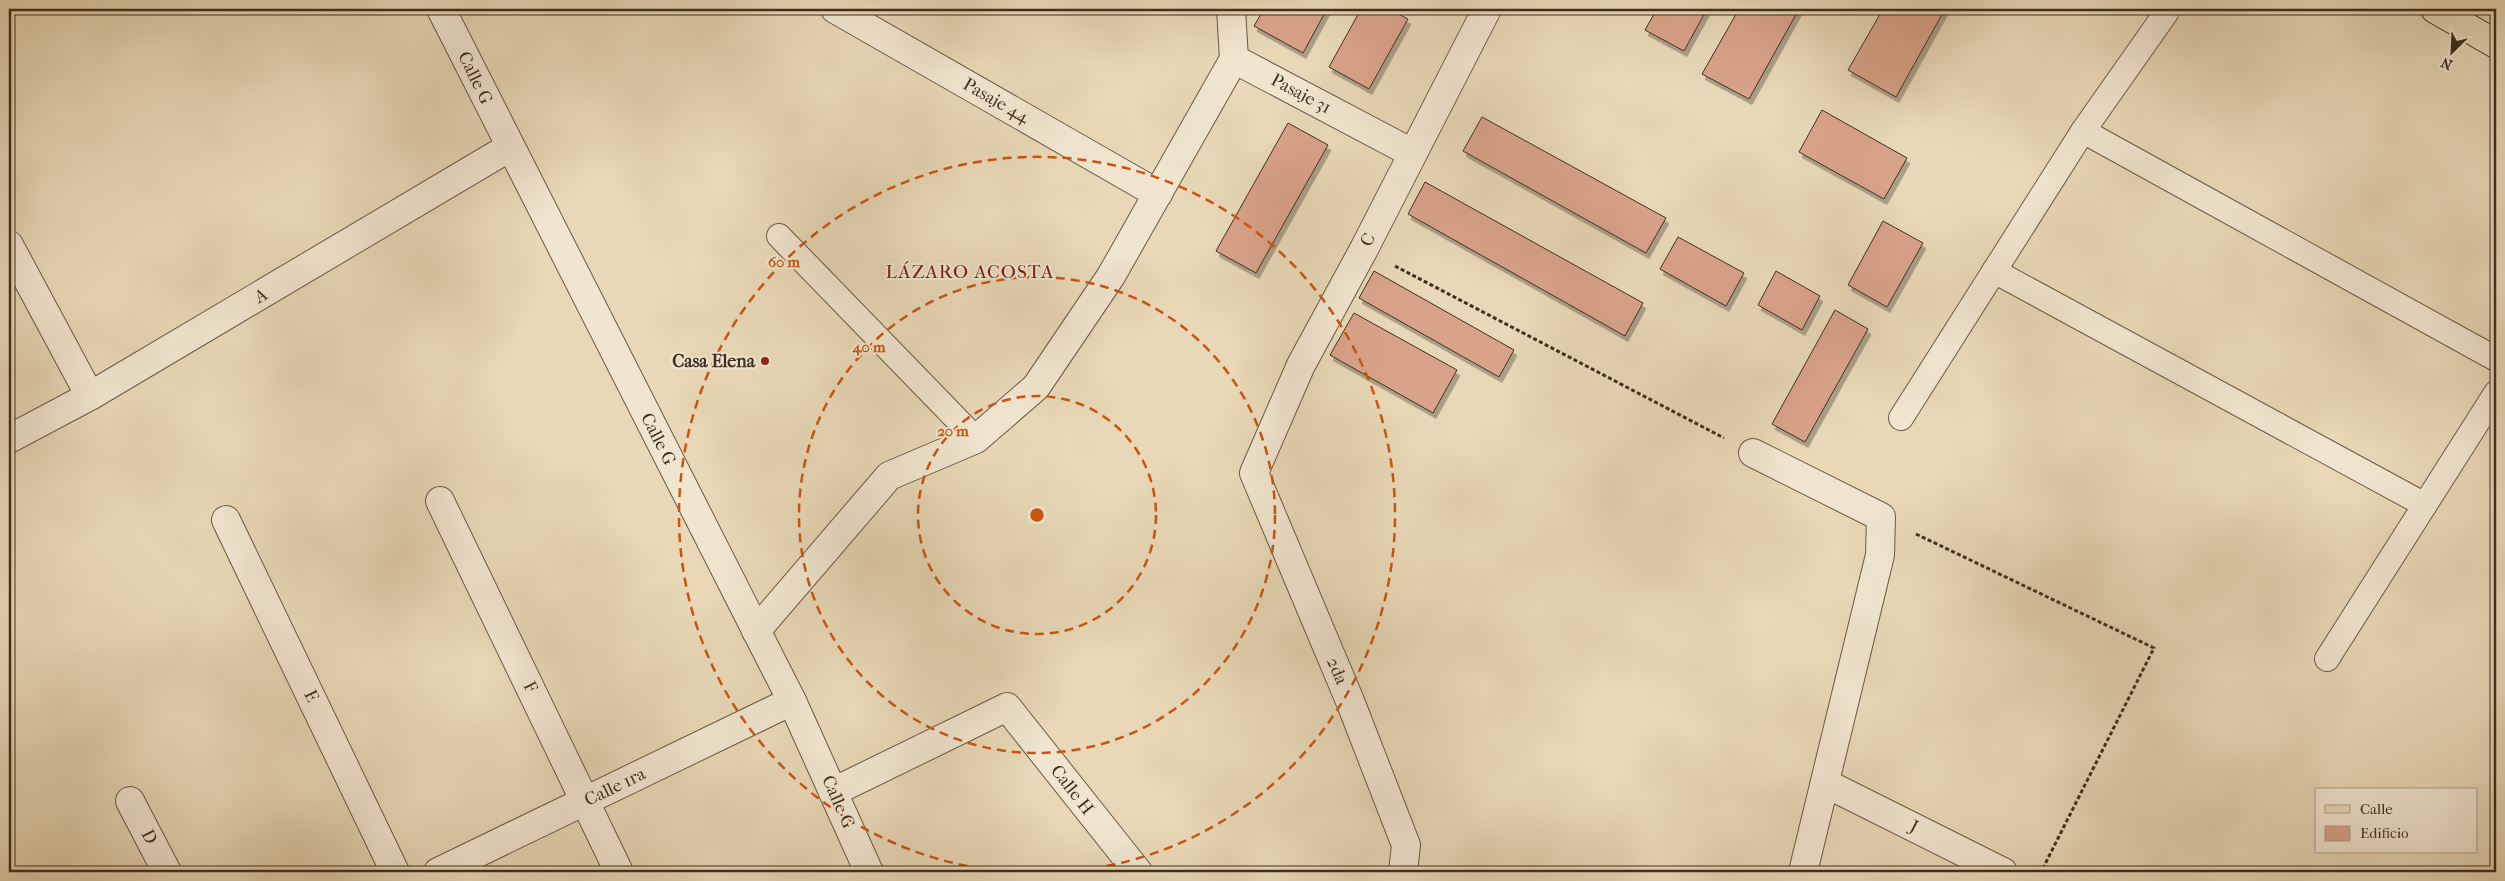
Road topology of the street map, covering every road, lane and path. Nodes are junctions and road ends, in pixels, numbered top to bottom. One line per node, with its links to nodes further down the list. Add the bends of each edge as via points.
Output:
1 (441, 9): 10 (street, Calle G)
2 (835, 9): 12 (street, Pasaje 44)
3 (1231, 9): 8 (street)
4 (1487, 9): 11 (street, C)
5 (2435, 9): 7 (main road)
6 (2166, 13): 9 (lane)
7 (2496, 44)
8 (1234, 59): 11 (street, Pasaje 31); 12 (street)
9 (2083, 131): 16 (lane); 17 (lane)
10 (510, 146): 19 (street, A); 29 (street, Calle G)
11 (1412, 153): 15 (street, C)
12 (1158, 194): 22 (street, via 1111,276 1036,387)
13 (779, 236): 22 (lane)
14 (9, 245): 19 (street)
15 (1364, 249): 23 (path); 24 (street, C, via 1301,364)
16 (1994, 271): 20 (lane); 26 (lane)
17 (2496, 359)
18 (2496, 393): 26 (lane)
19 (90, 396): 21 (street, A)
20 (1901, 418)
21 (9, 439)
22 (976, 439): 29 (street, via 888,476)
23 (1753, 453): 27 (street)
24 (1254, 473): 42 (street, 2da, via 1406,844)
25 (440, 501): 35 (street, F)
26 (2425, 505): 30 (lane)
27 (1881, 517): 32 (street, via 1880,555); 45 (path, via 2154,648)
28 (226, 520): 37 (street, E)
29 (756, 631): 31 (street, Calle G)
30 (2327, 660)
31 (792, 701): 33 (street, Calle G); 35 (street, Calle 1ra)
32 (1825, 783): 43 (street); 44 (street, J)
33 (833, 792): 40 (street, Calle G); 41 (street, Calle H, via 1007,707)
34 (130, 801): 36 (street, D)
35 (585, 801): 38 (street, Calle 1ra); 39 (street, F)
36 (167, 872)
37 (395, 872)
38 (438, 872)
39 (619, 872)
40 (869, 872)
41 (1138, 872)
42 (1403, 872)
43 (1802, 872)
44 (2003, 872)
45 (2041, 872)

